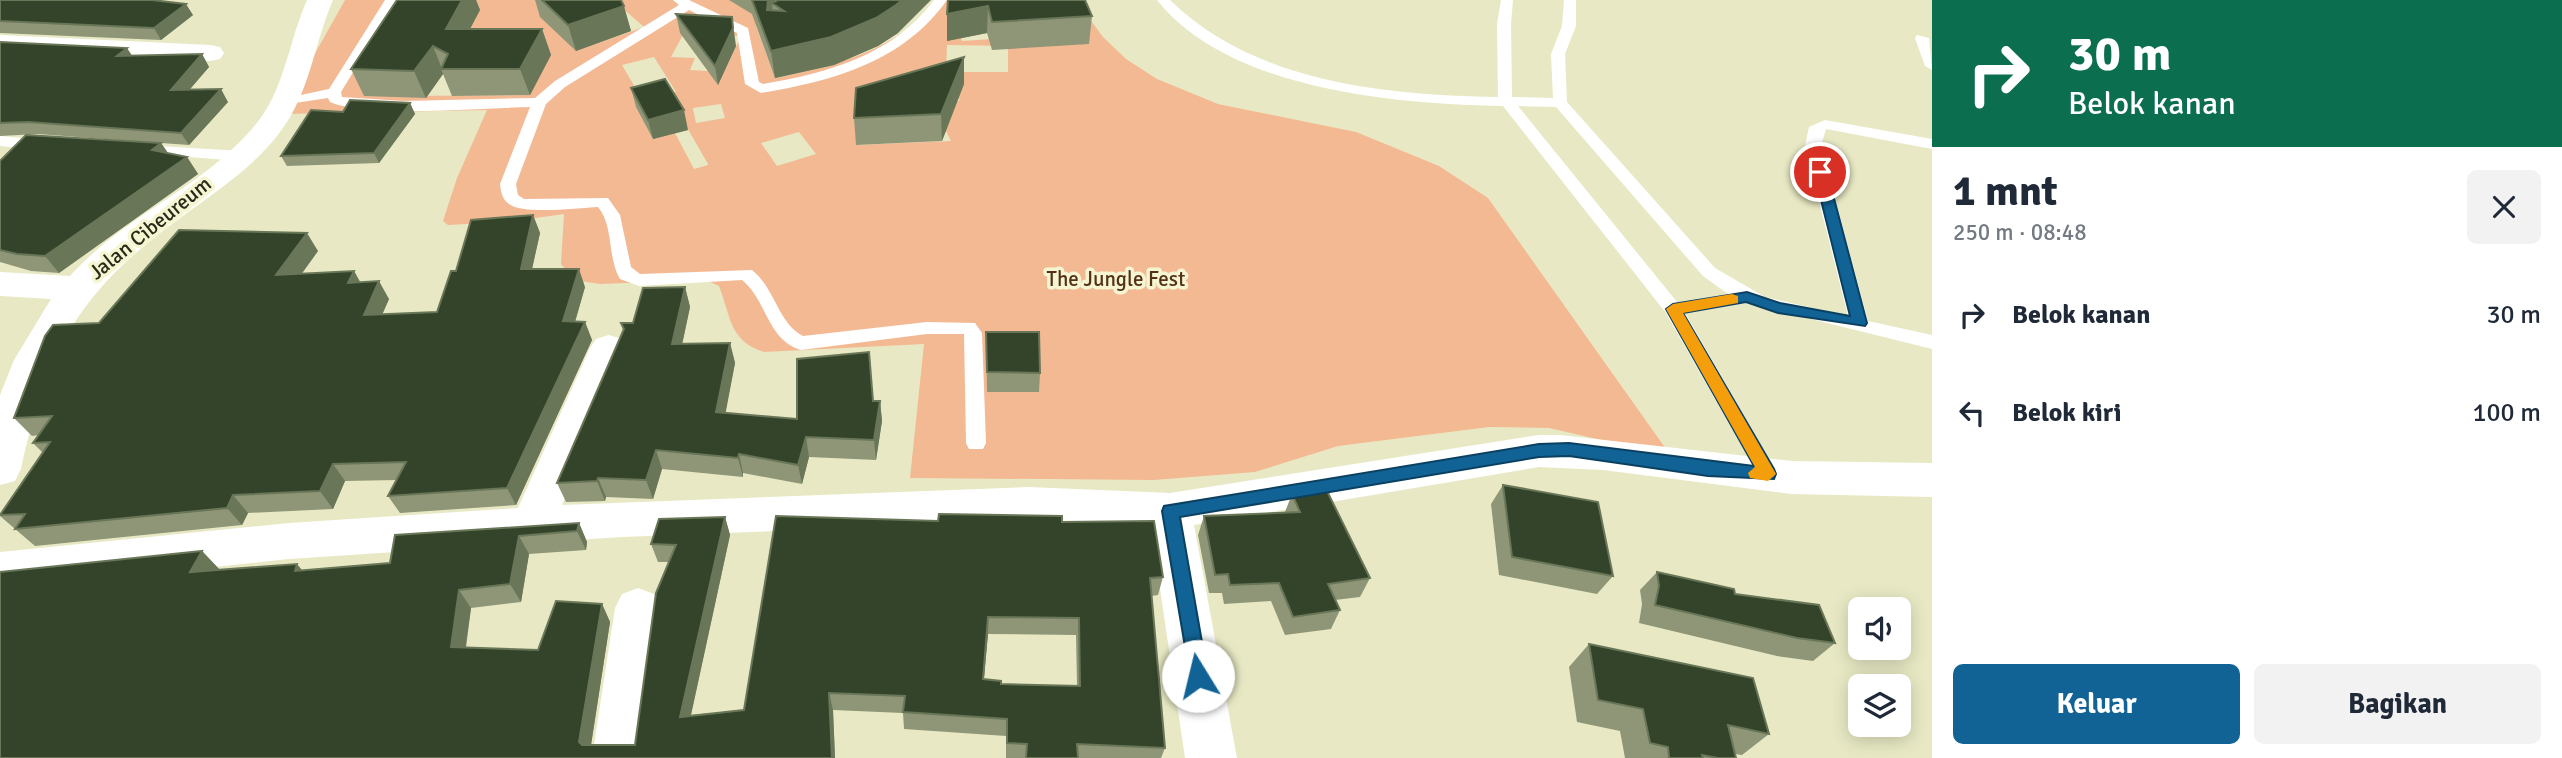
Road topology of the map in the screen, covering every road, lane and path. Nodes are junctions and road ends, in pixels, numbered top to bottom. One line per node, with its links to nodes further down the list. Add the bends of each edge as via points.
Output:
1 (320, 0): 14 (street, Jalan Cibeureum)
2 (391, 0): 12 (lane)
3 (941, 0): 7 (lane, via 917,30 869,58 835,72 761,89 752,84 743,31)
4 (1163, 0): 13 (lane, via 1171,11 1215,41 1306,77 1419,99)
5 (1507, 0): 13 (lane)
6 (1570, 0): 16 (lane, via 1569,26 1558,54)
7 (684, 3): 15 (lane)
8 (1922, 38): 11 (lane)
9 (0, 43): 10 (street)
10 (210, 53)
11 (1932, 66)
12 (334, 92): 14 (lane); 15 (lane, via 335,99 342,102 403,105)
13 (1504, 99): 16 (lane); 25 (lane)
14 (287, 102): 21 (street, Jalan Cibeureum)
15 (539, 102): 29 (lane, via 508,184 514,201 602,202 611,211 617,255 626,275 639,280 746,274 757,283 789,337 801,343 927,328 969,328 973,332)
16 (1560, 103): 24 (lane, via 1709,272)
17 (0, 141): 19 (lane)
18 (1932, 144): 26 (lane, via 1825,124 1813,133)
19 (54, 145)
20 (123, 149): 21 (lane)
21 (241, 156): 23 (street, Jalan Cibeureum, via 150,224)
22 (0, 284): 23 (street)
23 (77, 288): 30 (street, Jalan Cibeureum, via 62,306 22,381)
24 (1747, 297): 25 (lane); 26 (lane)
25 (1673, 309): 31 (lane)
26 (1859, 323): 27 (lane)
27 (1932, 342)
28 (609, 348): 34 (street)
29 (976, 443)
30 (0, 469)
31 (1768, 474): 32 (street); 33 (street, via 1708,470 1569,449)
32 (1932, 480)
33 (1170, 511): 34 (street, via 1029,504 887,507); 38 (street)
34 (532, 525): 35 (street, via 289,541)
35 (0, 571)
36 (638, 608): 37 (street)
37 (618, 758)
38 (1211, 758)

